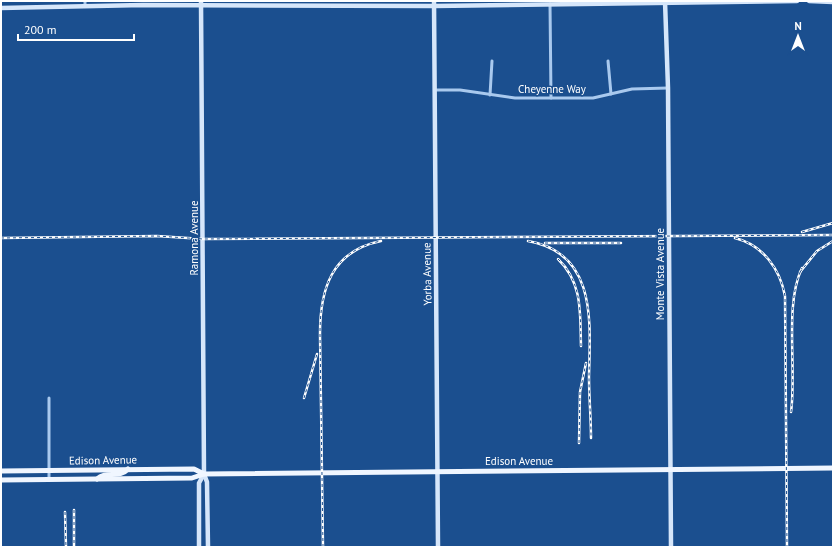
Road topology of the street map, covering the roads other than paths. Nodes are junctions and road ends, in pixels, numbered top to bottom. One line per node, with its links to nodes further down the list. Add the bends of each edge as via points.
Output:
1 (797, 1): 4 (street)
2 (809, 1): 5 (street)
3 (665, 2): 4 (street); 9 (street); 14 (street, Monte Vista Avenue)
4 (766, 2)
5 (833, 2)
6 (85, 3): 7 (street); 11 (street)
7 (143, 3): 10 (street)
8 (434, 3): 9 (street); 10 (street); 15 (street, Yorba Avenue)
9 (550, 3): 18 (street)
10 (201, 4): 26 (street, Ramona Avenue)
11 (1, 8)
12 (492, 61): 17 (street)
13 (608, 61): 16 (street)
14 (668, 88): 16 (street, Cheyenne Way); 24 (street, Monte Vista Avenue)
15 (435, 90): 17 (street, Cheyenne Way, via 460,90); 25 (street, Yorba Avenue)
16 (611, 94): 18 (street, Cheyenne Way, via 593,98)
17 (490, 95): 18 (street, Cheyenne Way)
18 (551, 98)
19 (48, 398): 23 (street)
20 (833, 468): 24 (main road, Edison Avenue)
21 (128, 469): 23 (main road, Edison Avenue); 26 (main road, Edison Avenue, via 194,469); 28 (main road, via 122,474 102,474)
22 (1, 470): 23 (main road, Edison Avenue)
23 (49, 470): 27 (street)
24 (671, 470): 25 (main road, Edison Avenue); 33 (street, Monte Vista Avenue)
25 (438, 472): 26 (main road, Edison Avenue); 32 (street, Yorba Avenue)
26 (204, 474): 28 (main road, Edison Avenue, via 192,478); 30 (street, Ramona Avenue, via 199,483); 31 (street, Ramona Avenue, via 207,482)
27 (49, 479): 28 (main road, Edison Avenue); 29 (main road, Edison Avenue)
28 (97, 479)
29 (1, 480)
30 (199, 547)
31 (208, 547)
32 (438, 547)
33 (671, 547)

